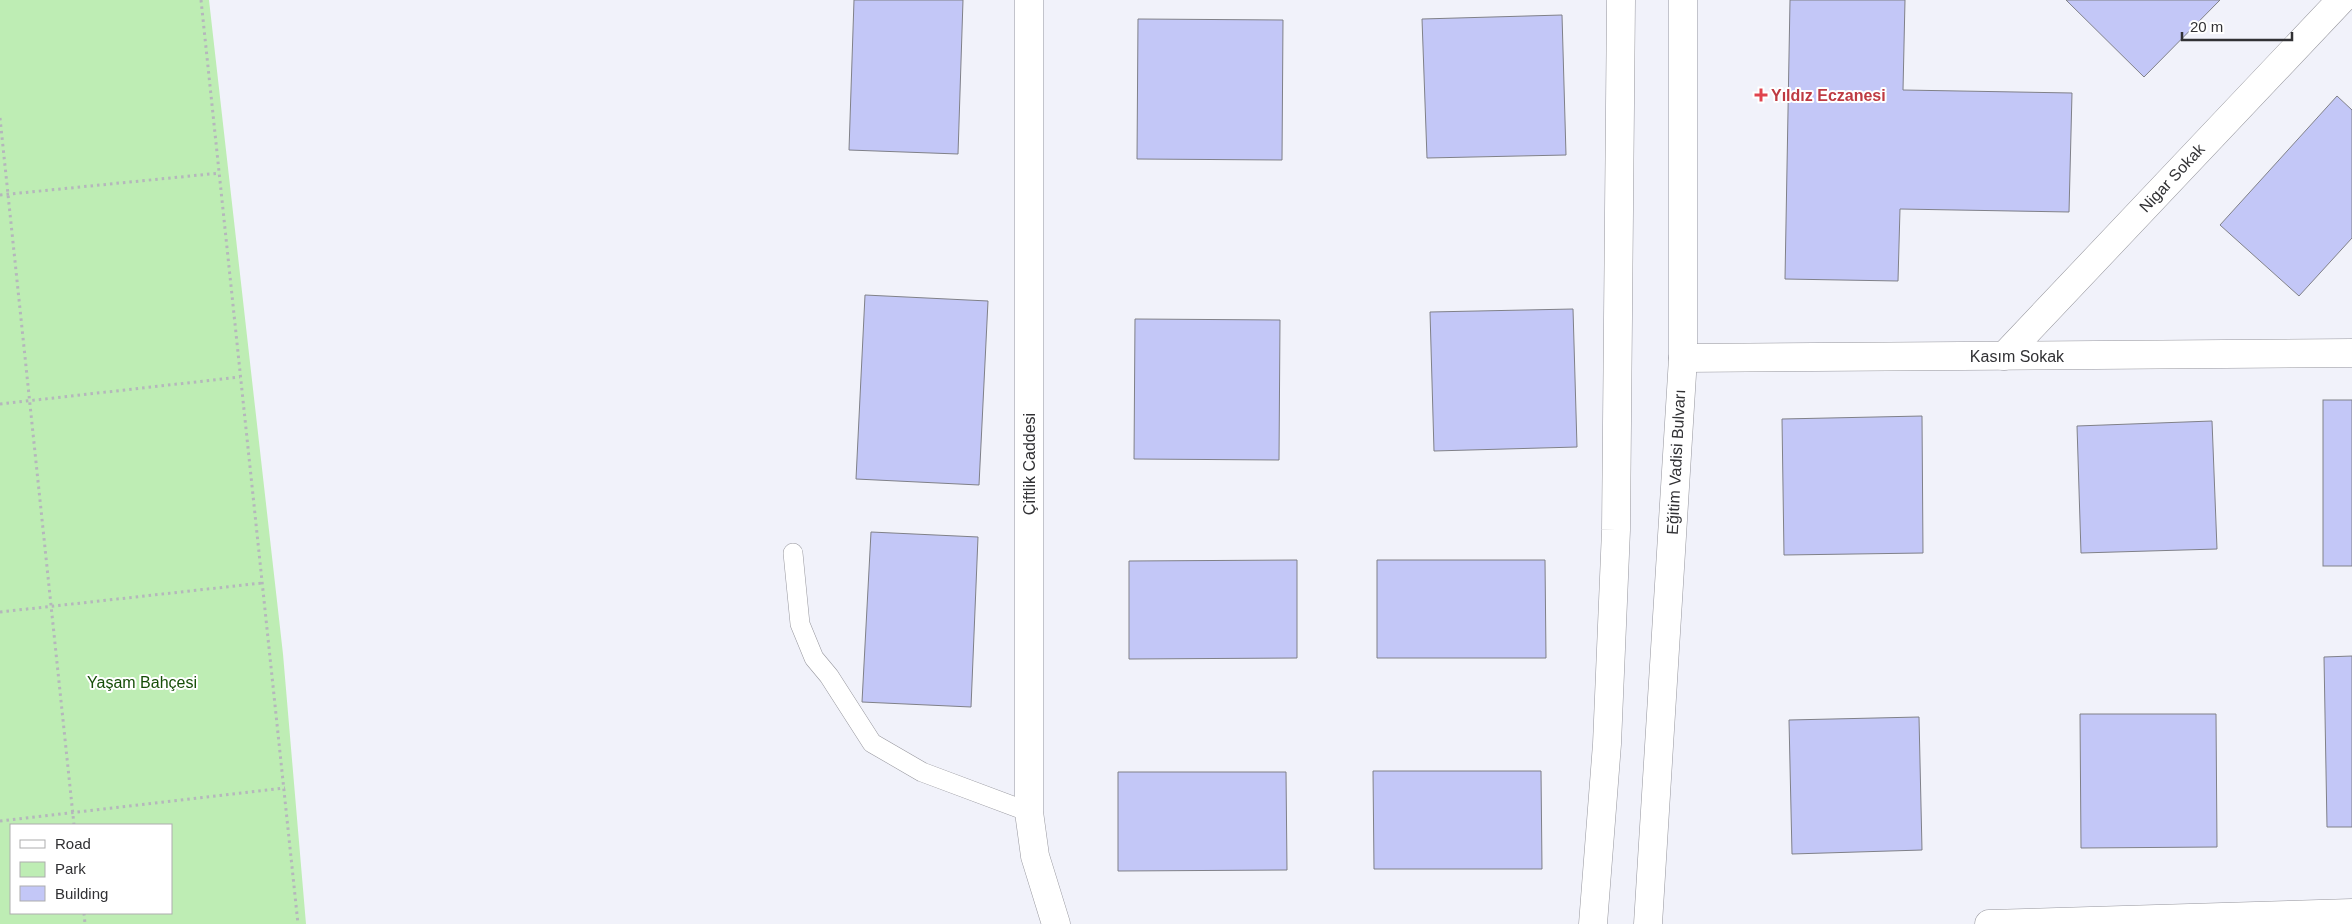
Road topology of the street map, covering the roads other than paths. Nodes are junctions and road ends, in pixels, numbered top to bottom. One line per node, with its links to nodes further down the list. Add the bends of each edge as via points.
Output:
1 (1029, 0): 9 (street, Çiftlik Caddesi)
2 (1621, 0): 12 (street, via 1616,530 1607,744)
3 (1683, 0): 7 (street, Eğitim Vadisi Bulvarı)
4 (2341, 0): 6 (street, Nigar Sokak)
5 (2352, 353): 6 (street, Kasım Sokak)
6 (2004, 356): 7 (street, Kasım Sokak)
7 (1683, 358): 13 (street, Eğitim Vadisi Bulvarı)
8 (793, 553): 9 (lane, via 800,624 814,658 872,743 922,772)
9 (1029, 812): 11 (street, Çiftlik Caddesi, via 1035,856)
10 (2352, 913): 14 (street)
11 (1056, 924)
12 (1593, 924)
13 (1648, 924)
14 (1989, 924)

